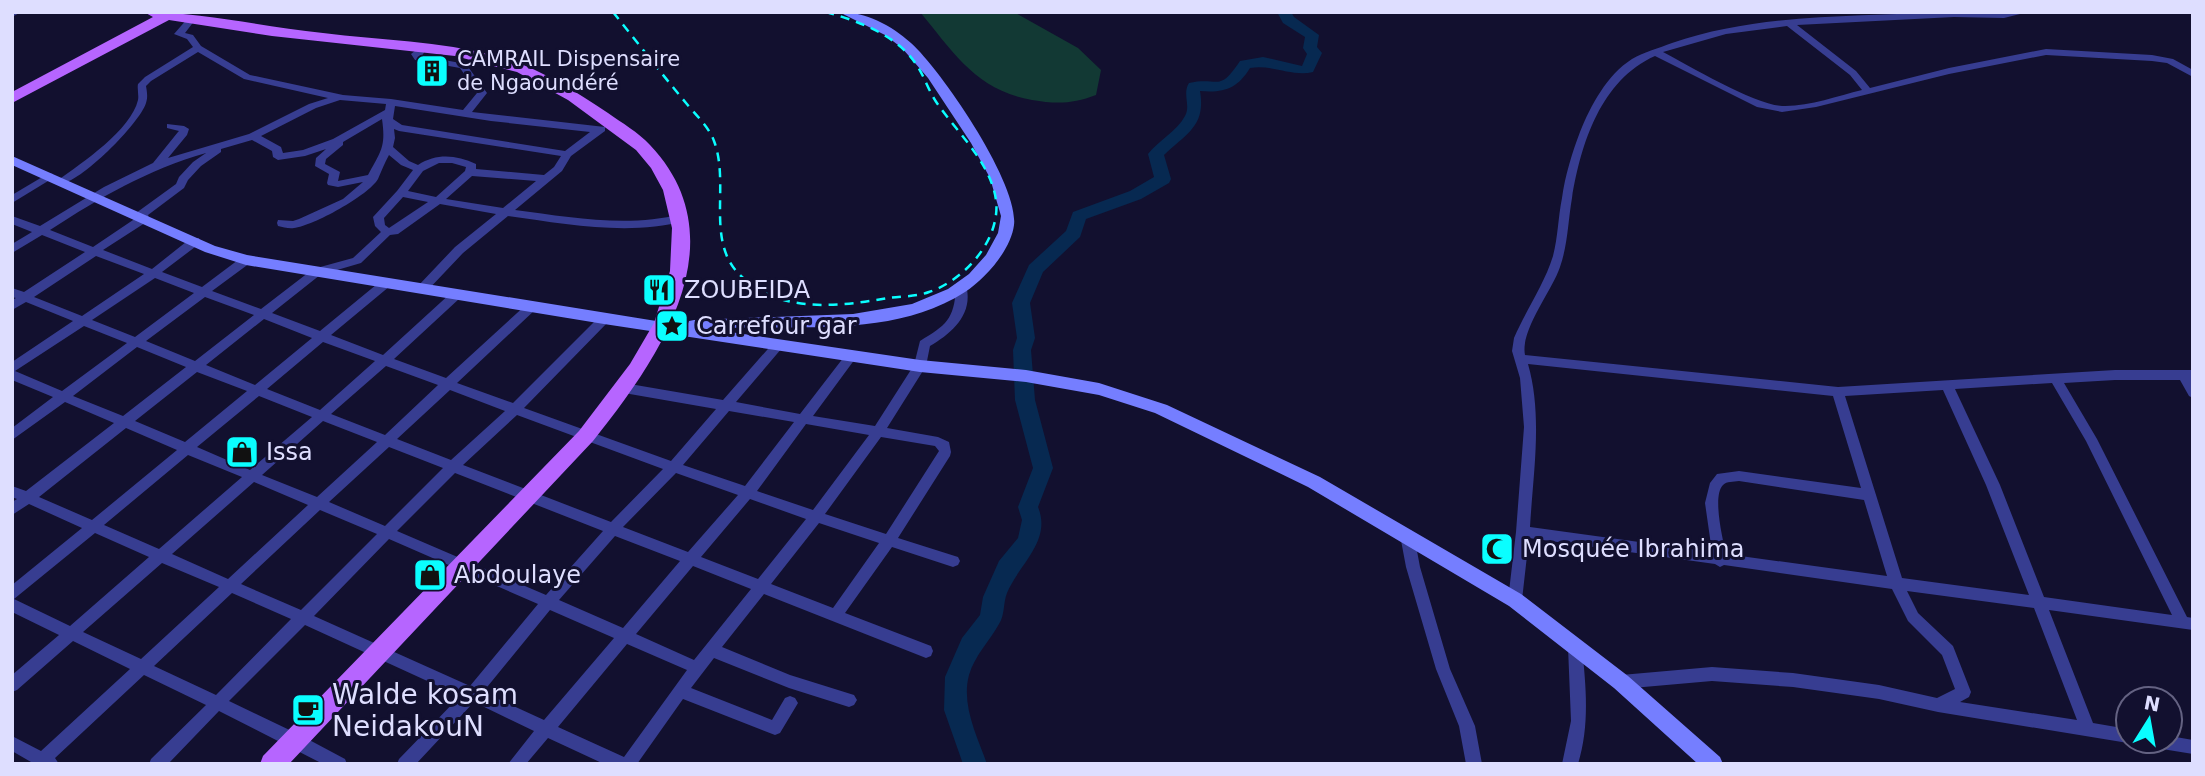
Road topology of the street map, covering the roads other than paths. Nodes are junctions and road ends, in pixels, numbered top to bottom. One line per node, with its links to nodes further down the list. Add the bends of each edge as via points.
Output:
1 (845, 12): 51 (street, via 869,20 924,61 979,145 1004,196 1007,226 991,261)
2 (2024, 12): 5 (street)
3 (159, 14): 4 (main road); 13 (main road)
4 (191, 20): 6 (street, via 179,34 190,37); 7 (main road)
5 (1788, 22): 8 (street, via 1685,40); 12 (street, via 1853,73)
6 (198, 47): 14 (street, via 247,77); 31 (street, via 141,86 143,100 134,117 96,159)
7 (421, 49): 17 (street, via 418,58 463,66 482,93); 20 (main road, via 525,68 552,81)
8 (1655, 52): 12 (street, via 1775,108); 66 (street, via 1626,68 1603,95 1592,118 1571,176 1565,233 1555,266 1520,338)
9 (2189, 58): 10 (street)
10 (2170, 61): 11 (street); 12 (street, via 2046,52)
11 (2193, 74)
12 (1869, 92)
13 (12, 98)
14 (343, 98): 15 (street); 21 (street, via 305,107)
15 (366, 99): 16 (street); 18 (street, via 381,105)
16 (391, 102): 17 (street); 18 (street)
17 (465, 114): 20 (street)
18 (387, 117): 22 (street); 24 (street); 25 (street, via 399,128)
19 (171, 125): 27 (street, via 184,129 183,133)
20 (606, 127): 25 (street); 39 (main road, via 643,147 673,194)
21 (253, 136): 22 (street, via 276,149 278,158); 23 (street)
22 (337, 141): 30 (street, via 321,158 320,166 335,172 332,183)
23 (229, 142): 27 (street); 38 (street, via 197,164 180,186)
24 (388, 148): 28 (street); 30 (street)
25 (567, 154): 32 (street)
26 (12, 160): 31 (street)
27 (158, 165): 34 (street)
28 (419, 169): 29 (street, via 447,159 472,166); 33 (street)
29 (470, 172): 32 (street); 36 (street)
30 (374, 177): 41 (street, via 346,201 303,222)
31 (55, 179): 34 (street); 35 (street)
32 (545, 180): 37 (street)
33 (401, 193): 36 (street); 43 (street, via 378,217)
34 (94, 195): 38 (street); 42 (street)
35 (12, 200)
36 (438, 201): 37 (street); 43 (street, via 394,232)
37 (507, 212): 39 (street, via 623,225 672,223); 52 (street, via 459,250)
38 (142, 217): 44 (street); 46 (street)
39 (681, 218): 61 (main road, via 681,263)
40 (12, 220): 42 (street)
41 (282, 223)
42 (42, 231): 45 (street); 46 (street)
43 (387, 232): 48 (street, via 361,260)
44 (195, 242): 47 (street); 49 (street)
45 (12, 249)
46 (96, 251): 49 (street); 54 (street)
47 (246, 260): 48 (street); 53 (street)
48 (317, 272): 50 (street); 58 (street)
49 (154, 273): 53 (street); 60 (street)
50 (386, 283): 52 (street); 62 (street)
51 (962, 288): 61 (street, via 901,314 866,321); 69 (street, via 961,313 948,330 924,344)
52 (422, 289): 55 (street)
53 (206, 292): 58 (street); 63 (street)
54 (18, 295): 56 (street); 60 (street)
55 (456, 295): 57 (street); 67 (street)
56 (12, 306)
57 (532, 306): 59 (street); 74 (street)
58 (264, 315): 62 (street); 68 (street)
59 (604, 319): 61 (street); 82 (street)
60 (80, 320): 63 (street); 70 (street)
61 (664, 328): 64 (street); 76 (main road)
62 (322, 338): 67 (street); 77 (street)
63 (135, 342): 68 (street); 80 (street)
64 (778, 345): 65 (street); 81 (street)
65 (851, 356): 69 (street); 84 (street)
66 (1522, 359): 78 (street); 104 (street, via 1530,427)
67 (385, 360): 74 (street); 83 (street)
68 (195, 366): 77 (street); 85 (street)
69 (920, 366): 86 (street); 106 (street, via 1019,375 1099,389 1183,417 1314,482)
70 (12, 368)
71 (2188, 375): 73 (street); 79 (street)
72 (12, 376): 80 (street)
73 (2056, 380): 75 (street); 123 (street)
74 (450, 384): 82 (street); 89 (street)
75 (1947, 386): 78 (street); 119 (street)
76 (624, 388): 81 (street); 88 (main road)
77 (257, 390): 83 (street); 90 (street)
78 (1838, 392): 97 (street)
79 (2193, 393)
80 (65, 396): 85 (street); 87 (street)
81 (727, 405): 84 (street); 92 (street)
82 (514, 410): 88 (street); 91 (street)
83 (321, 415): 89 (street); 93 (street)
84 (803, 420): 86 (street); 95 (street)
85 (122, 423): 90 (street); 98 (street)
86 (877, 433): 101 (street); 107 (street, via 938,442 945,452)
87 (12, 435)
88 (586, 436): 92 (street); 96 (main road)
89 (387, 440): 91 (street); 99 (street)
90 (188, 449): 93 (street); 102 (street)
91 (453, 466): 96 (street); 105 (street)
92 (673, 467): 95 (street); 103 (street)
93 (251, 476): 99 (street); 108 (street)
94 (12, 491): 98 (street)
95 (748, 492): 101 (street); 109 (street)
96 (527, 494): 103 (street); 112 (main road)
97 (1870, 495): 111 (street, via 1739,476 1721,478 1713,485 1711,496); 113 (street)
98 (28, 498): 100 (street); 102 (street)
99 (319, 504): 105 (street); 114 (street)
100 (12, 510)
101 (816, 517): 107 (street); 115 (street)
102 (94, 526): 108 (street); 116 (street)
103 (613, 528): 109 (street); 118 (street)
104 (1523, 532): 111 (street); 117 (street)
105 (388, 534): 112 (street); 122 (street)
106 (1407, 535): 117 (street); 153 (street, via 1443,668 1467,726)
107 (890, 539): 110 (street); 121 (street)
108 (161, 556): 114 (street); 124 (street)
109 (689, 559): 115 (street); 125 (street)
110 (953, 561)
111 (1720, 561): 113 (street)
112 (462, 564): 118 (street); 128 (main road)
113 (1896, 582): 119 (street); 139 (street, via 1913,617 1948,652 1964,692)
114 (231, 586): 122 (street); 130 (street)
115 (760, 586): 121 (street); 127 (street)
116 (12, 594)
117 (1515, 600): 126 (street)
118 (548, 602): 125 (street); 135 (street)
119 (2040, 603): 123 (street); 141 (street)
120 (12, 605): 124 (street)
121 (836, 615): 129 (street)
122 (303, 619): 128 (street); 138 (street)
123 (2188, 623)
124 (71, 634): 130 (street); 133 (street)
125 (625, 635): 131 (street); 140 (street)
126 (1575, 647): 132 (street); 154 (street, via 1580,708)
127 (712, 650): 131 (street); 136 (street)
128 (380, 651): 135 (street); 143 (main road)
129 (926, 651)
130 (142, 667): 138 (street); 145 (street)
131 (697, 668): 134 (street)
132 (1620, 682): 139 (street, via 1712,674 1793,680); 155 (street)
133 (12, 685)
134 (680, 691): 137 (street, via 775,728); 152 (street)
135 (472, 694): 140 (street); 149 (street)
136 (849, 699)
137 (790, 703)
138 (217, 704): 143 (street); 146 (street)
139 (1938, 705): 141 (street)
140 (548, 728): 150 (street); 151 (street)
141 (2088, 730): 142 (street)
142 (2114, 734)
143 (295, 740): 147 (main road); 148 (street)
144 (12, 743): 145 (street)
145 (44, 762)
146 (157, 764)
147 (272, 764)
148 (339, 764)
149 (405, 764)
150 (516, 764)
151 (621, 764)
152 (628, 764)
153 (1474, 764)
154 (1570, 764)
155 (1713, 764)

